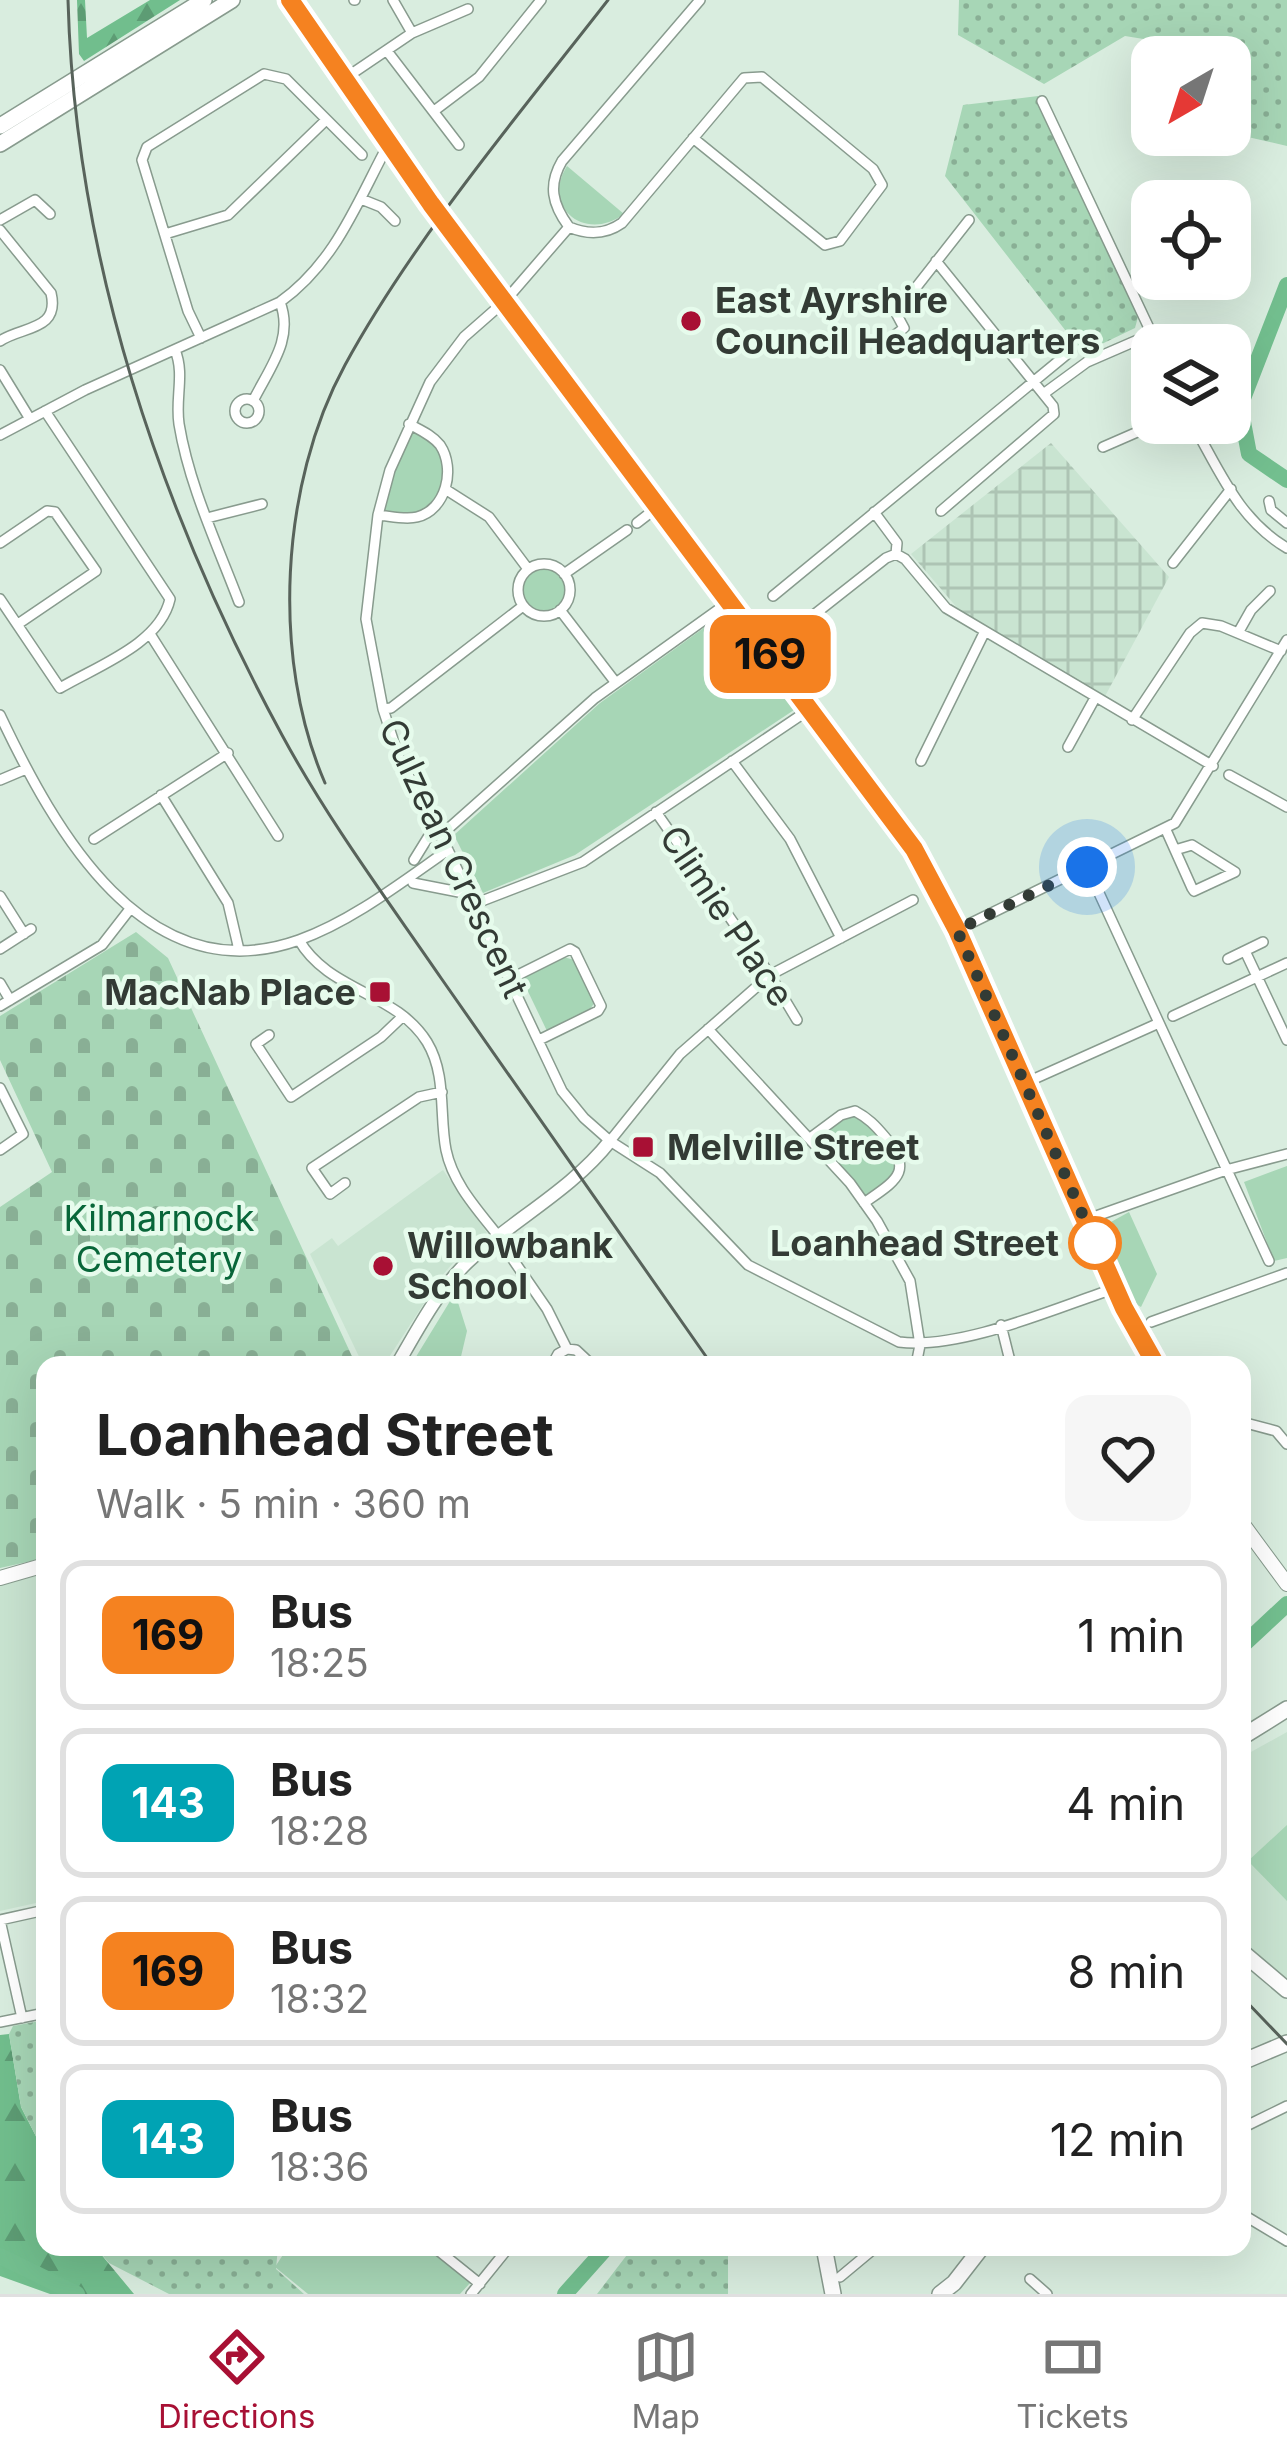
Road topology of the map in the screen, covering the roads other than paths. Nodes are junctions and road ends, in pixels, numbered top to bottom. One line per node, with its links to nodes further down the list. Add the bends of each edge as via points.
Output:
1 (204, 0): 14 (main road)
2 (232, 0): 17 (main road)
3 (290, 0): 10 (main road)
4 (393, 0): 8 (street)
5 (541, 0): 12 (street, via 479,77)
6 (700, 0): 25 (street, via 562,160 553,194)
7 (468, 9): 8 (street)
8 (412, 33): 9 (street)
9 (388, 51): 10 (street); 12 (street)
10 (344, 79): 16 (main road)
11 (1042, 101): 31 (street)
12 (434, 111): 18 (street)
13 (326, 120): 19 (street); 27 (street, via 227,215); 27 (street, via 286,80 264,74 156,138 142,160)
14 (0, 126)
15 (693, 138): 15 (street, via 744,78 762,77 882,185 840,242 825,245); 25 (street, via 622,223 609,232)
16 (389, 143): 20 (street); 30 (main road)
17 (0, 144)
18 (459, 145)
19 (362, 155)
20 (361, 199): 24 (street); 29 (street, via 320,266)
21 (50, 214): 22 (street, via 35,200)
22 (0, 220)
23 (969, 220): 28 (street)
24 (395, 221)
25 (569, 226): 30 (street, Culzean Crescent)
26 (0, 230): 33 (street, via 54,304 36,329)
27 (165, 234): 32 (street)
28 (936, 261): 35 (street, via 896,313 904,328); 39 (street)
29 (280, 302): 32 (street); 41 (street, via 285,339)
30 (505, 302): 44 (street, Culzean Crescent, via 464,337); 53 (main road)
31 (1147, 324)
32 (201, 338): 36 (street)
33 (0, 341)
34 (1131, 343): 40 (street)
35 (880, 347)
36 (175, 350): 42 (street); 57 (street, via 179,424)
37 (1072, 350): 39 (street)
38 (0, 370): 43 (street)
39 (1035, 379): 40 (street); 55 (street)
40 (1046, 392): 54 (street, via 1054,414)
41 (253, 400)
42 (45, 411): 43 (street); 77 (street, via 170,599)
43 (29, 419): 45 (street)
44 (409, 424): 49 (street, via 440,445); 56 (street, Culzean Crescent)
45 (0, 435)
46 (1131, 435): 48 (street)
47 (1204, 444): 50 (street)
48 (1103, 447)
49 (445, 489): 56 (street, via 417,518); 65 (street, via 490,517)
50 (1231, 489): 62 (street, via 1246,518); 64 (street)
51 (1269, 502): 59 (street)
52 (262, 504): 57 (street)
53 (659, 506): 58 (street); 70 (main road)
54 (941, 511)
55 (874, 512): 63 (street); 68 (street)
56 (378, 515): 84 (street, Culzean Crescent, via 366,619)
57 (207, 518): 71 (street)
58 (637, 523)
59 (1287, 523)
60 (627, 530): 66 (street)
61 (0, 543): 74 (street, via 55,512 96,571)
62 (1287, 548)
63 (896, 554): 75 (street, via 946,608); 79 (street)
64 (1174, 563)
65 (528, 569): 66 (street, via 543,564); 72 (street, via 518,591)
66 (565, 574): 73 (street, via 569,597)
67 (1270, 591): 76 (street)
68 (773, 596)
69 (0, 599): 74 (street)
70 (731, 600): 79 (main road); 81 (street)
71 (239, 602)
72 (524, 606): 73 (street, via 544,616); 84 (street)
73 (560, 610): 81 (street)
74 (17, 624): 77 (street, via 60,688)
75 (984, 633): 82 (street); 90 (street)
76 (1238, 633): 80 (street); 86 (street, via 1202,623 1190,632)
77 (150, 634): 88 (street)
78 (1287, 640): 80 (street)
79 (768, 651): 83 (main road)
80 (1280, 651): 91 (street)
81 (616, 683): 99 (street)
82 (1095, 698): 86 (street); 87 (street)
83 (810, 709): 89 (street); 111 (main road, via 914,849)
84 (383, 710): 99 (street, Culzean Crescent)
85 (0, 715): 92 (street)
86 (1132, 720): 91 (street)
87 (1068, 747)
88 (228, 753): 95 (street); 100 (street)
89 (732, 761): 97 (street); 112 (street, via 803,861)
90 (921, 761)
91 (1213, 766): 98 (street)
92 (26, 770): 94 (street); 110 (street, via 79,856)
93 (1228, 775): 96 (street)
94 (0, 780)
95 (161, 795): 101 (street); 116 (street, via 228,904)
96 (1287, 807)
97 (656, 812): 108 (street, via 584,862); 120 (street, Climie Place)
98 (1166, 830): 103 (street); 105 (street)
99 (437, 831): 102 (street, Culzean Crescent); 104 (street)
100 (278, 836)
101 (94, 839)
102 (448, 850): 108 (street, Culzean Crescent); 113 (street)
103 (1175, 850): 103 (street, via 1194,891 1235,872 1192,845)
104 (414, 860)
105 (1087, 867): 111 (street); 128 (street)
106 (412, 883): 108 (street)
107 (0, 896): 115 (street, via 27,932)
108 (471, 899): 122 (street, Culzean Crescent)
109 (913, 900): 112 (street)
110 (130, 909): 116 (street, via 193,944); 124 (street, via 102,945)
111 (957, 930): 133 (main road)
112 (841, 938): 120 (street)
113 (299, 940): 116 (street); 126 (street, via 339,982)
114 (1263, 942): 117 (street)
115 (0, 949)
116 (239, 950)
117 (1245, 951): 118 (street); 121 (street)
118 (1228, 959)
119 (1287, 963): 121 (street)
120 (770, 974): 127 (street, Climie Place); 129 (street)
121 (1258, 976): 125 (street); 132 (street)
122 (510, 979): 131 (street, Culzean Crescent); 131 (street, via 570,950 584,970 598,1011)
123 (0, 983): 124 (street)
124 (5, 1003)
125 (1173, 1016)
126 (402, 1017): 130 (street, via 290,1097 256,1044); 135 (street, via 426,1040)
127 (797, 1020)
128 (1159, 1023): 133 (street); 140 (street)
129 (708, 1029): 136 (street); 137 (street)
130 (269, 1035)
131 (539, 1040): 137 (street, Culzean Crescent, via 562,1090)
132 (1287, 1040)
133 (1024, 1083): 143 (main road)
134 (0, 1088): 138 (street, via 23,1134)
135 (442, 1092): 141 (street, via 419,1097 312,1168 330,1194); 144 (street, via 454,1178)
136 (810, 1138): 142 (street); 142 (street, via 841,1115 870,1118 902,1162 893,1183)
137 (610, 1141): 144 (street); 150 (street, Culzean Crescent, via 660,1173 767,1278 882,1335)
138 (0, 1150)
139 (1287, 1154): 140 (street)
140 (1226, 1171): 143 (street); 145 (street)
141 (345, 1183)
142 (864, 1203): 150 (street, via 910,1281)
143 (1085, 1220): 147 (main road)
144 (502, 1242): 151 (street); 152 (street, via 448,1282)
145 (1269, 1261)
146 (1287, 1273): 148 (street)
147 (1116, 1288): 149 (street); 157 (main road)
148 (1151, 1322)
149 (1001, 1325): 150 (street); 156 (street)
150 (920, 1345): 155 (street)
151 (567, 1349): 153 (street); 154 (street)
152 (403, 1356)
153 (557, 1356)
154 (582, 1356)
155 (918, 1356)
156 (1009, 1356)
157 (1151, 1356)
158 (1251, 1425): 159 (street)
159 (1287, 1444)
160 (1251, 1535): 163 (main road)
161 (36, 1567): 162 (main road)
162 (0, 1577)
163 (1282, 1578)
164 (1285, 1710): 165 (main road)
165 (1251, 1731)
166 (36, 1912): 167 (street)
167 (0, 1920): 171 (street)
168 (1251, 1960): 169 (main road)
169 (1287, 1990)
170 (36, 2015): 171 (street)
171 (22, 2018): 172 (street)
172 (0, 2022)
173 (1284, 2049): 174 (main road)
174 (1251, 2059)
175 (1287, 2106): 176 (street)
176 (1251, 2124)
177 (1251, 2219): 178 (street)
178 (1287, 2241)
179 (445, 2256): 186 (street)
180 (502, 2256): 186 (street)
181 (826, 2256): 188 (main road)
182 (865, 2256): 184 (street)
183 (975, 2256): 189 (main road)
184 (840, 2277)
185 (1030, 2279): 190 (street)
186 (480, 2284): 187 (street)
187 (471, 2294)
188 (833, 2294)
189 (940, 2294)
190 (1047, 2294)

